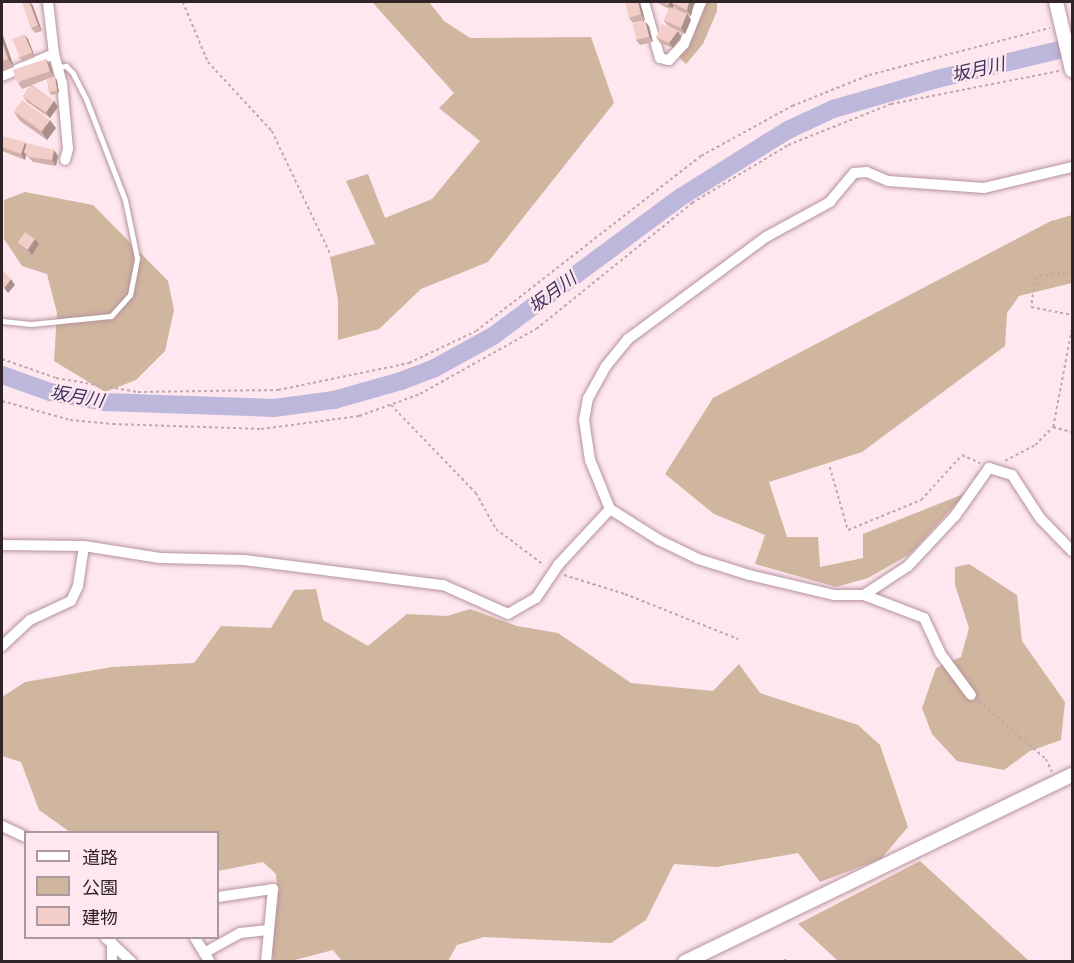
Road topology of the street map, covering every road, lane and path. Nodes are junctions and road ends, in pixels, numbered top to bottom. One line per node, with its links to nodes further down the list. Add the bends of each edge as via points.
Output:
1 (48, 2): 7 (street)
2 (183, 2): 13 (path, via 208,62 272,131)
3 (644, 2): 4 (street, via 660,58 669,60 684,44)
4 (701, 2)
5 (1056, 2): 6 (street)
6 (1062, 24): 9 (street); 18 (path, via 869,75 792,106 702,156 476,331 409,363 278,390 138,392 56,378)
7 (54, 54): 8 (street); 10 (street)
8 (58, 67): 11 (street, via 68,150); 16 (lane, via 66,66 73,73 125,200 136,258 130,296 111,316 31,324)
9 (1072, 69): 20 (path, via 891,104 788,145 692,203 536,329 420,394)
10 (2, 76)
11 (65, 160)
12 (1072, 167): 25 (street, via 984,188 888,181 867,172 854,173 830,202 766,237 653,318 628,339 606,366 588,398 584,420 590,460)
13 (330, 253)
14 (1072, 272): 15 (path, via 1036,277 1030,307)
15 (1072, 315)
16 (2, 321)
17 (1072, 327): 21 (path)
18 (2, 359)
19 (2, 401): 20 (path, via 70,420 261,429 359,416)
20 (391, 405): 29 (path, via 476,493 496,529)
21 (1053, 427): 22 (path); 24 (path, via 1035,445)
22 (1072, 432)
23 (830, 466): 24 (path, via 848,530 921,500 962,454)
24 (994, 468): 28 (street, via 1012,475 1040,518); 30 (street, via 908,566 890,582)
25 (610, 509): 29 (street); 30 (street, via 698,559 810,590 852,597)
26 (2, 544): 27 (street)
27 (84, 546): 29 (street, via 160,558 244,560 443,585 508,614 536,598); 32 (street, via 78,586 71,601 30,620)
28 (1072, 550)
29 (554, 571): 31 (path, via 625,594)
30 (864, 595): 33 (street, via 924,618 940,653)
31 (738, 639)
32 (2, 646)
33 (971, 695): 35 (path, via 1046,759)
34 (1072, 775): 35 (street)
35 (1057, 783): 46 (street)
36 (2, 826): 37 (street)
37 (24, 836)
38 (219, 897): 39 (street, via 273,890)
39 (268, 930): 42 (street, via 240,933); 45 (street)
40 (196, 939): 42 (street)
41 (109, 940): 43 (street); 44 (street)
42 (207, 957)
43 (112, 962)
44 (132, 962)
45 (266, 962)
46 (685, 962)

